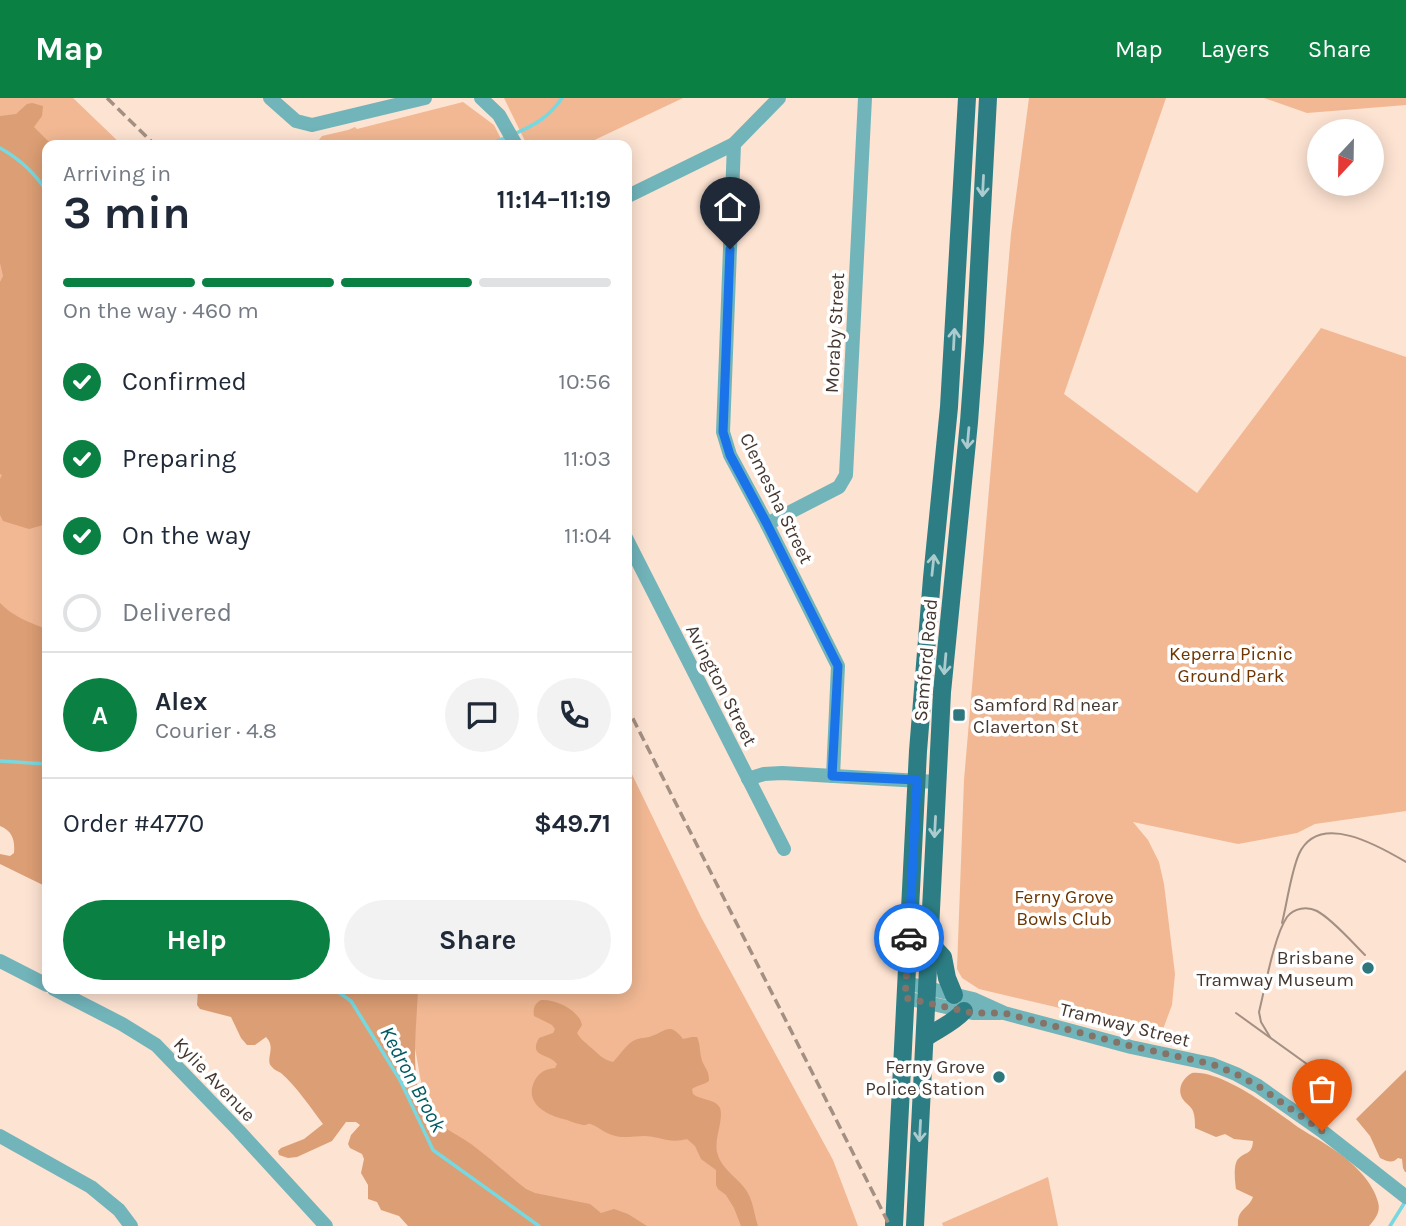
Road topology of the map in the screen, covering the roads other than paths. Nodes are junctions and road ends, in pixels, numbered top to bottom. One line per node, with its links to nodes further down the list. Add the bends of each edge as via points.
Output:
1 (270, 98): 2 (street, via 296,121 312,125)
2 (425, 98)
3 (481, 98): 8 (street, via 494,109)
4 (779, 98): 9 (street)
5 (865, 98): 11 (street, Moraby Street, via 846,475 839,487)
6 (967, 98): 15 (main road, Samford Road, one-way to 6, via 949,407)
7 (988, 98): 16 (main road, Samford Road, one-way to 16, via 973,368)
8 (513, 140)
9 (734, 144): 10 (street); 11 (street, Clemesha Street, via 723,432 730,455)
10 (632, 195)
11 (767, 524): 13 (street, Clemesha Street, via 838,666)
12 (632, 550): 14 (street, Avington Street)
13 (832, 776): 14 (street, via 773,773); 15 (street)
14 (748, 779): 17 (street, Avington Street)
15 (917, 780): 16 (street); 21 (main road, Samford Road)
16 (937, 782): 18 (main road, Samford Road, one-way to 18)
17 (784, 849)
18 (930, 943): 23 (main road, Samford Road); 24 (main road, via 943,957)
19 (0, 961): 20 (street)
20 (42, 982)
21 (906, 990): 23 (street, Tramway Street); 32 (main road, Samford Road)
22 (64, 994): 31 (street, Kylie Avenue, via 156,1045)
23 (927, 995): 24 (street, Tramway Street); 25 (street, Tramway Street); 27 (main road, Samford Road)
24 (954, 995): 26 (street, Tramway Street)
25 (964, 1011): 26 (street, Tramway Street); 27 (main road, via 953,1023)
26 (1004, 1013): 29 (street, Tramway Street, via 1212,1064 1236,1074 1322,1131)
27 (925, 1038): 33 (main road, Samford Road, one-way to 33)
28 (0, 1136): 30 (street, via 91,1187)
29 (1406, 1197)
30 (131, 1226)
31 (326, 1226)
32 (894, 1226)
33 (915, 1226)

